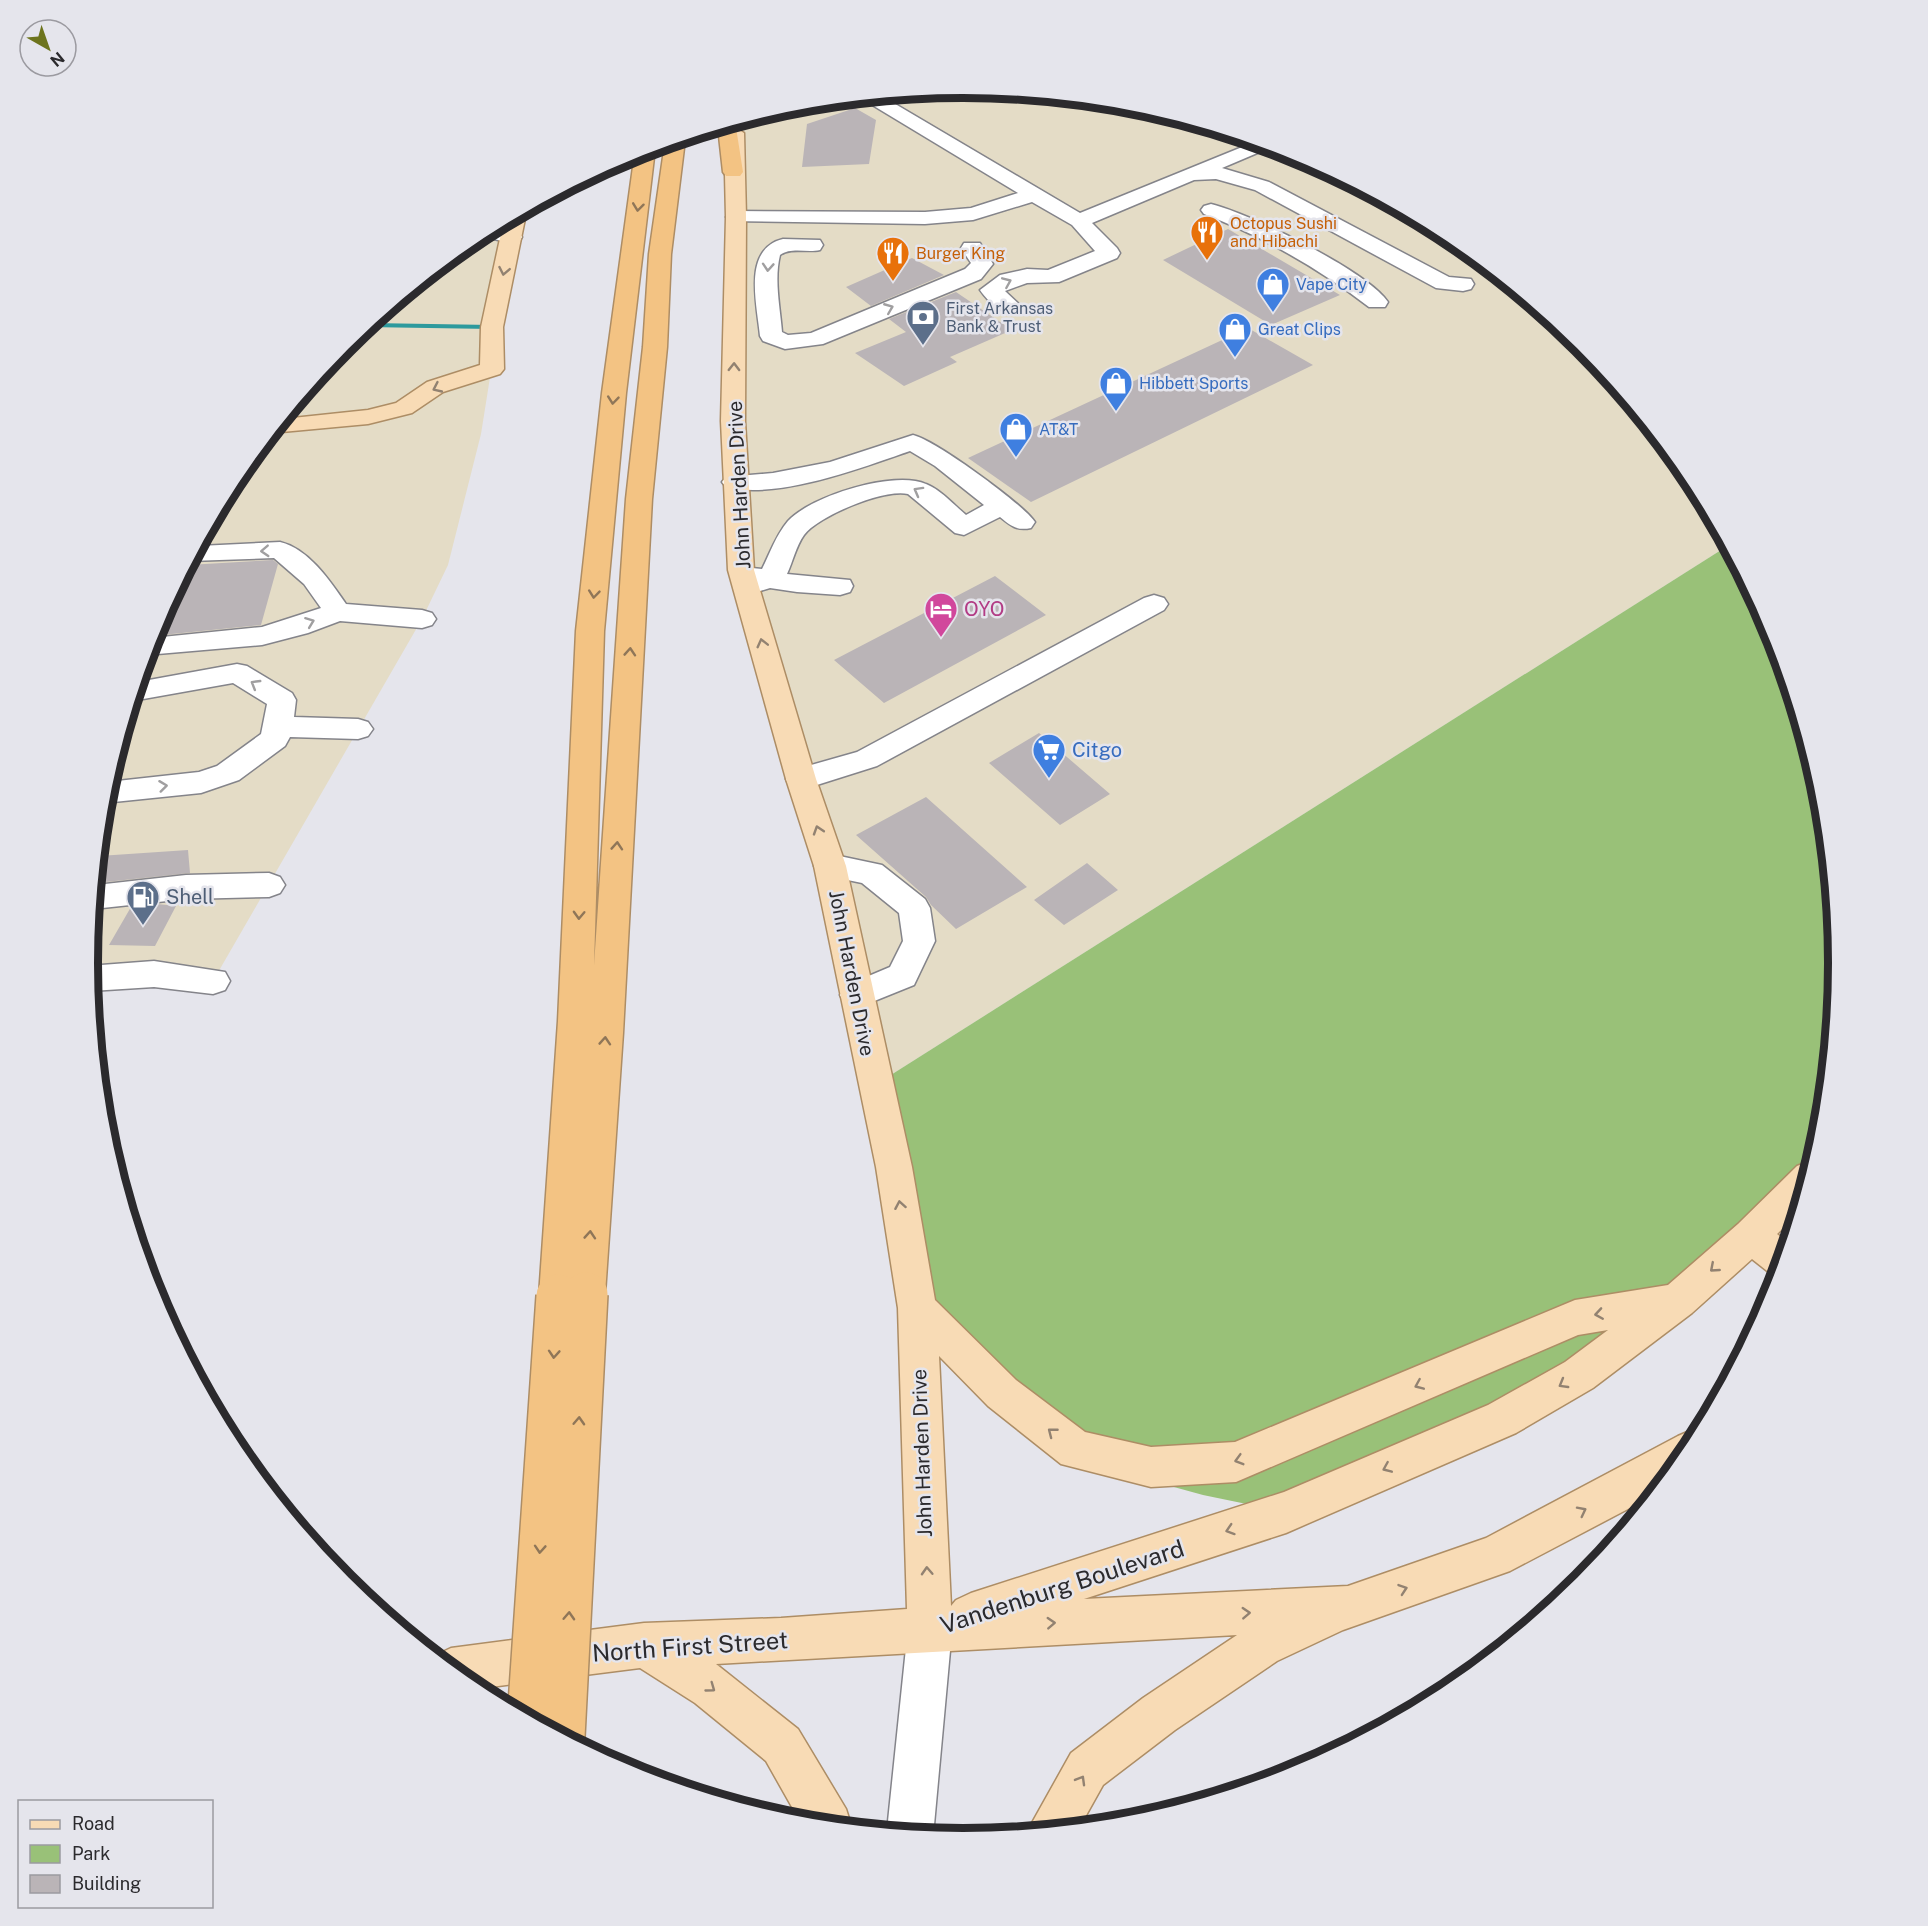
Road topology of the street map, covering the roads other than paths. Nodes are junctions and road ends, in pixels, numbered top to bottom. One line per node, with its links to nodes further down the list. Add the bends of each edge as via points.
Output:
1 (878, 102): 9 (street)
2 (734, 129): 7 (main road, John Harden Drive)
3 (728, 131): 7 (highway)
4 (674, 148): 46 (highway, one-way to 4, via 606,1032 639,499 656,347 660,254)
5 (1256, 148): 8 (street)
6 (644, 159): 46 (highway, one-way to 46, via 614,393 590,631 575,1021)
7 (733, 172): 11 (main road, John Harden Drive)
8 (1191, 174): 12 (street); 18 (street, via 1216,172 1248,180 1444,283)
9 (1033, 195): 11 (street, via 974,214 925,218); 12 (street)
10 (1211, 210): 19 (street, via 1239,220 1349,280)
11 (736, 217): 22 (main road, John Harden Drive, one-way to 11)
12 (1079, 221): 20 (street, one-way to 12, via 991,290 1008,280 1051,277 1109,253)
13 (514, 224): 15 (main road)
14 (497, 234): 15 (street)
15 (511, 237): 21 (main road, one-way to 21, via 492,327 492,369 435,387 404,408 368,417)
16 (812, 245): 17 (street, one-way to 17, via 786,245 769,254 766,269 771,336 785,342 814,339 973,274 982,264)
17 (972, 248)
18 (1463, 284)
19 (1377, 302)
20 (1011, 307)
21 (285, 426)
22 (735, 482): 23 (street, via 773,480 836,468 913,442); 26 (main road, John Harden Drive)
23 (1003, 505): 24 (street); 26 (street, one-way to 26, via 964,527 915,488 901,484 885,486 842,502 799,525 783,544 779,565)
24 (1022, 522)
25 (202, 554): 29 (street, one-way to 25, via 313,578 279,550)
26 (753, 578): 27 (street); 35 (main road, John Harden Drive, one-way to 26)
27 (840, 586)
28 (1154, 604): 35 (street, via 867,759)
29 (338, 612): 30 (street); 31 (street, one-way to 29, via 261,636)
30 (422, 619)
31 (159, 646)
32 (142, 691): 33 (street, one-way to 32, via 282,700 237,673)
33 (277, 726): 34 (street); 36 (street, one-way to 33, via 201,782 228,773 275,739)
34 (358, 729)
35 (801, 778): 37 (main road, John Harden Drive, one-way to 35)
36 (116, 792)
37 (830, 866): 42 (main road, John Harden Drive); 42 (street, via 871,873 914,908 919,941 902,976)
38 (268, 885): 39 (street, via 186,887)
39 (101, 896)
40 (99, 977): 41 (street, via 154,974)
41 (213, 981)
42 (857, 995): 48 (main road, John Harden Drive, one-way to 42, via 894,1167)
43 (1800, 1187): 44 (main road, Vandenburg Boulevard)
44 (1751, 1236): 45 (main road); 47 (main road, Vandenburg Boulevard, one-way to 47)
45 (1778, 1257)
46 (572, 1295): 54 (highway, one-way to 54, bridge); 55 (highway, one-way to 46, bridge)
47 (1678, 1301): 48 (main road, one-way to 48, via 1575,1318 1236,1462 1151,1467 1075,1450 1002,1393); 51 (main road, Vandenburg Boulevard, one-way to 51, via 1579,1375 1502,1419 1286,1512)
48 (916, 1308): 51 (main road, John Harden Drive, one-way to 48)
49 (1671, 1462): 50 (main road, Vandenburg Boulevard, one-way to 49, via 1495,1556)
50 (1348, 1608): 51 (main road, Vandenburg Boulevard, one-way to 50); 57 (main road, one-way to 50, via 1088,1769 1132,1735 1261,1645)
51 (930, 1629): 52 (main road, North First Street); 58 (street, John Harden Drive)
52 (644, 1645): 53 (main road, North First Street); 56 (main road, one-way to 56, via 711,1687 782,1745)
53 (463, 1668)
54 (530, 1712)
55 (563, 1730)
56 (824, 1817)
57 (1056, 1823)
58 (911, 1827)

